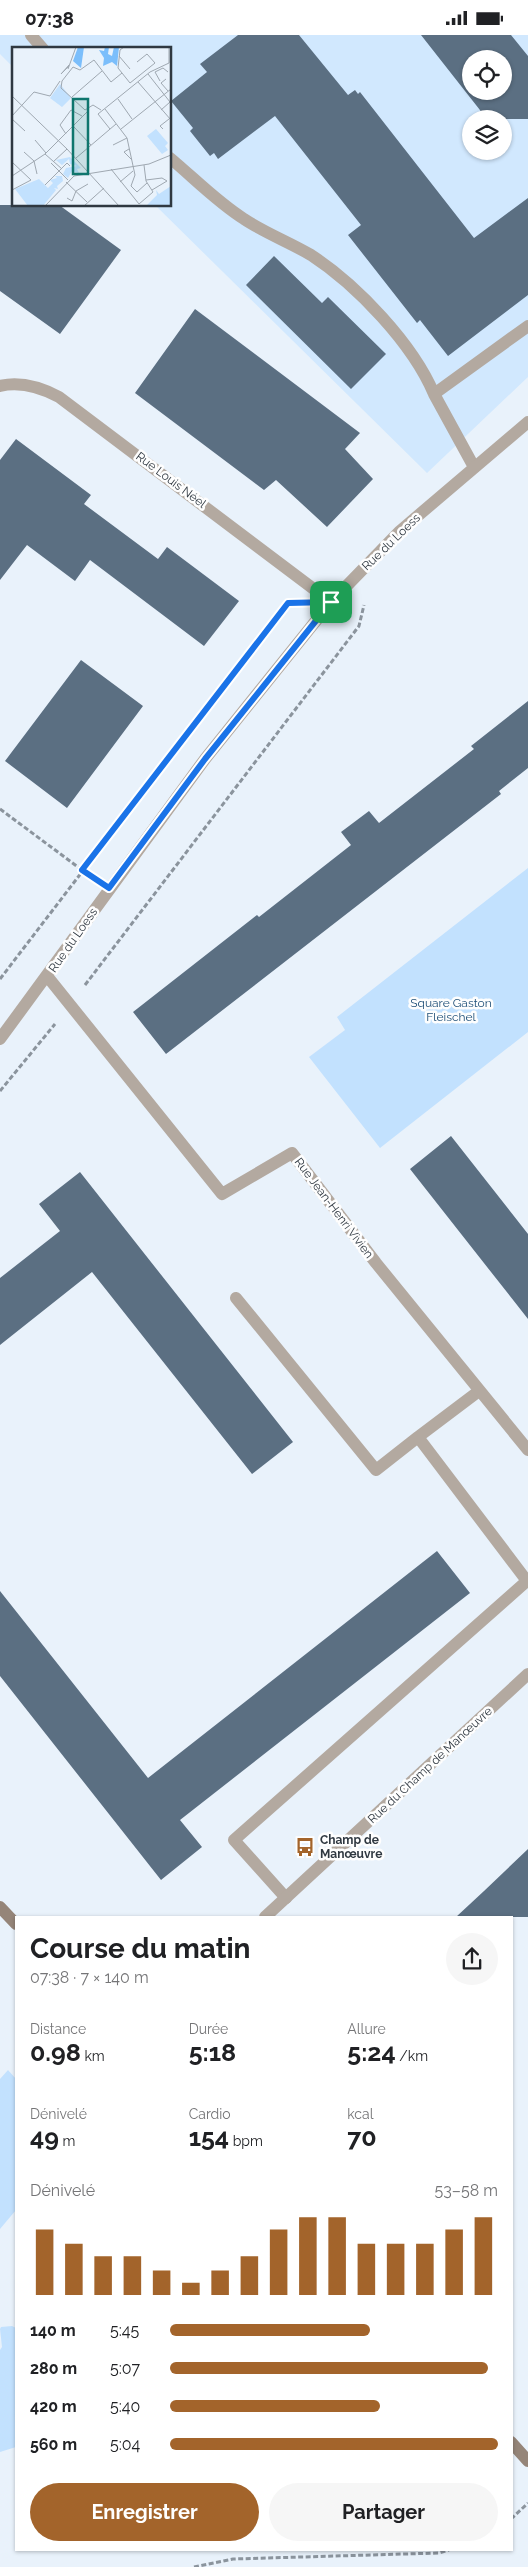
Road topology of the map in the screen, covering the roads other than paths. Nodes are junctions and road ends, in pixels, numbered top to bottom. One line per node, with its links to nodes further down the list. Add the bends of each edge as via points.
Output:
1 (32, 35): 2 (street)
2 (41, 47)
3 (171, 159): 6 (street, via 243,219 311,256 348,285 417,359)
4 (528, 326): 6 (street)
5 (0, 386): 9 (street, Rue Louis Néel, via 10,383 26,385 42,388 59,397)
6 (434, 394): 8 (street)
7 (528, 422): 8 (street, Rue du Loess)
8 (474, 467): 9 (street, Rue du Loess, via 400,531)
9 (331, 602): 10 (street, Rue du Loess, via 205,759)
10 (47, 976): 11 (street, Rue du Loess); 13 (street, Rue Jean-Henri Vivien, via 222,1194 292,1153)
11 (0, 1039)
12 (236, 1298): 14 (street, via 376,1470)
13 (479, 1391): 14 (street); 15 (street, Rue Jean-Henri Vivien)
14 (418, 1437): 17 (street, via 527,1581 234,1840)
15 (528, 1450)
16 (528, 1674): 17 (street, Rue du Champ de Manœuvre)
17 (286, 1898): 19 (street, Rue du Champ de Manœuvre)
18 (0, 1907): 20 (main road)
19 (266, 1916)
20 (15, 1923)
21 (513, 2444): 22 (main road)
22 (528, 2461)

